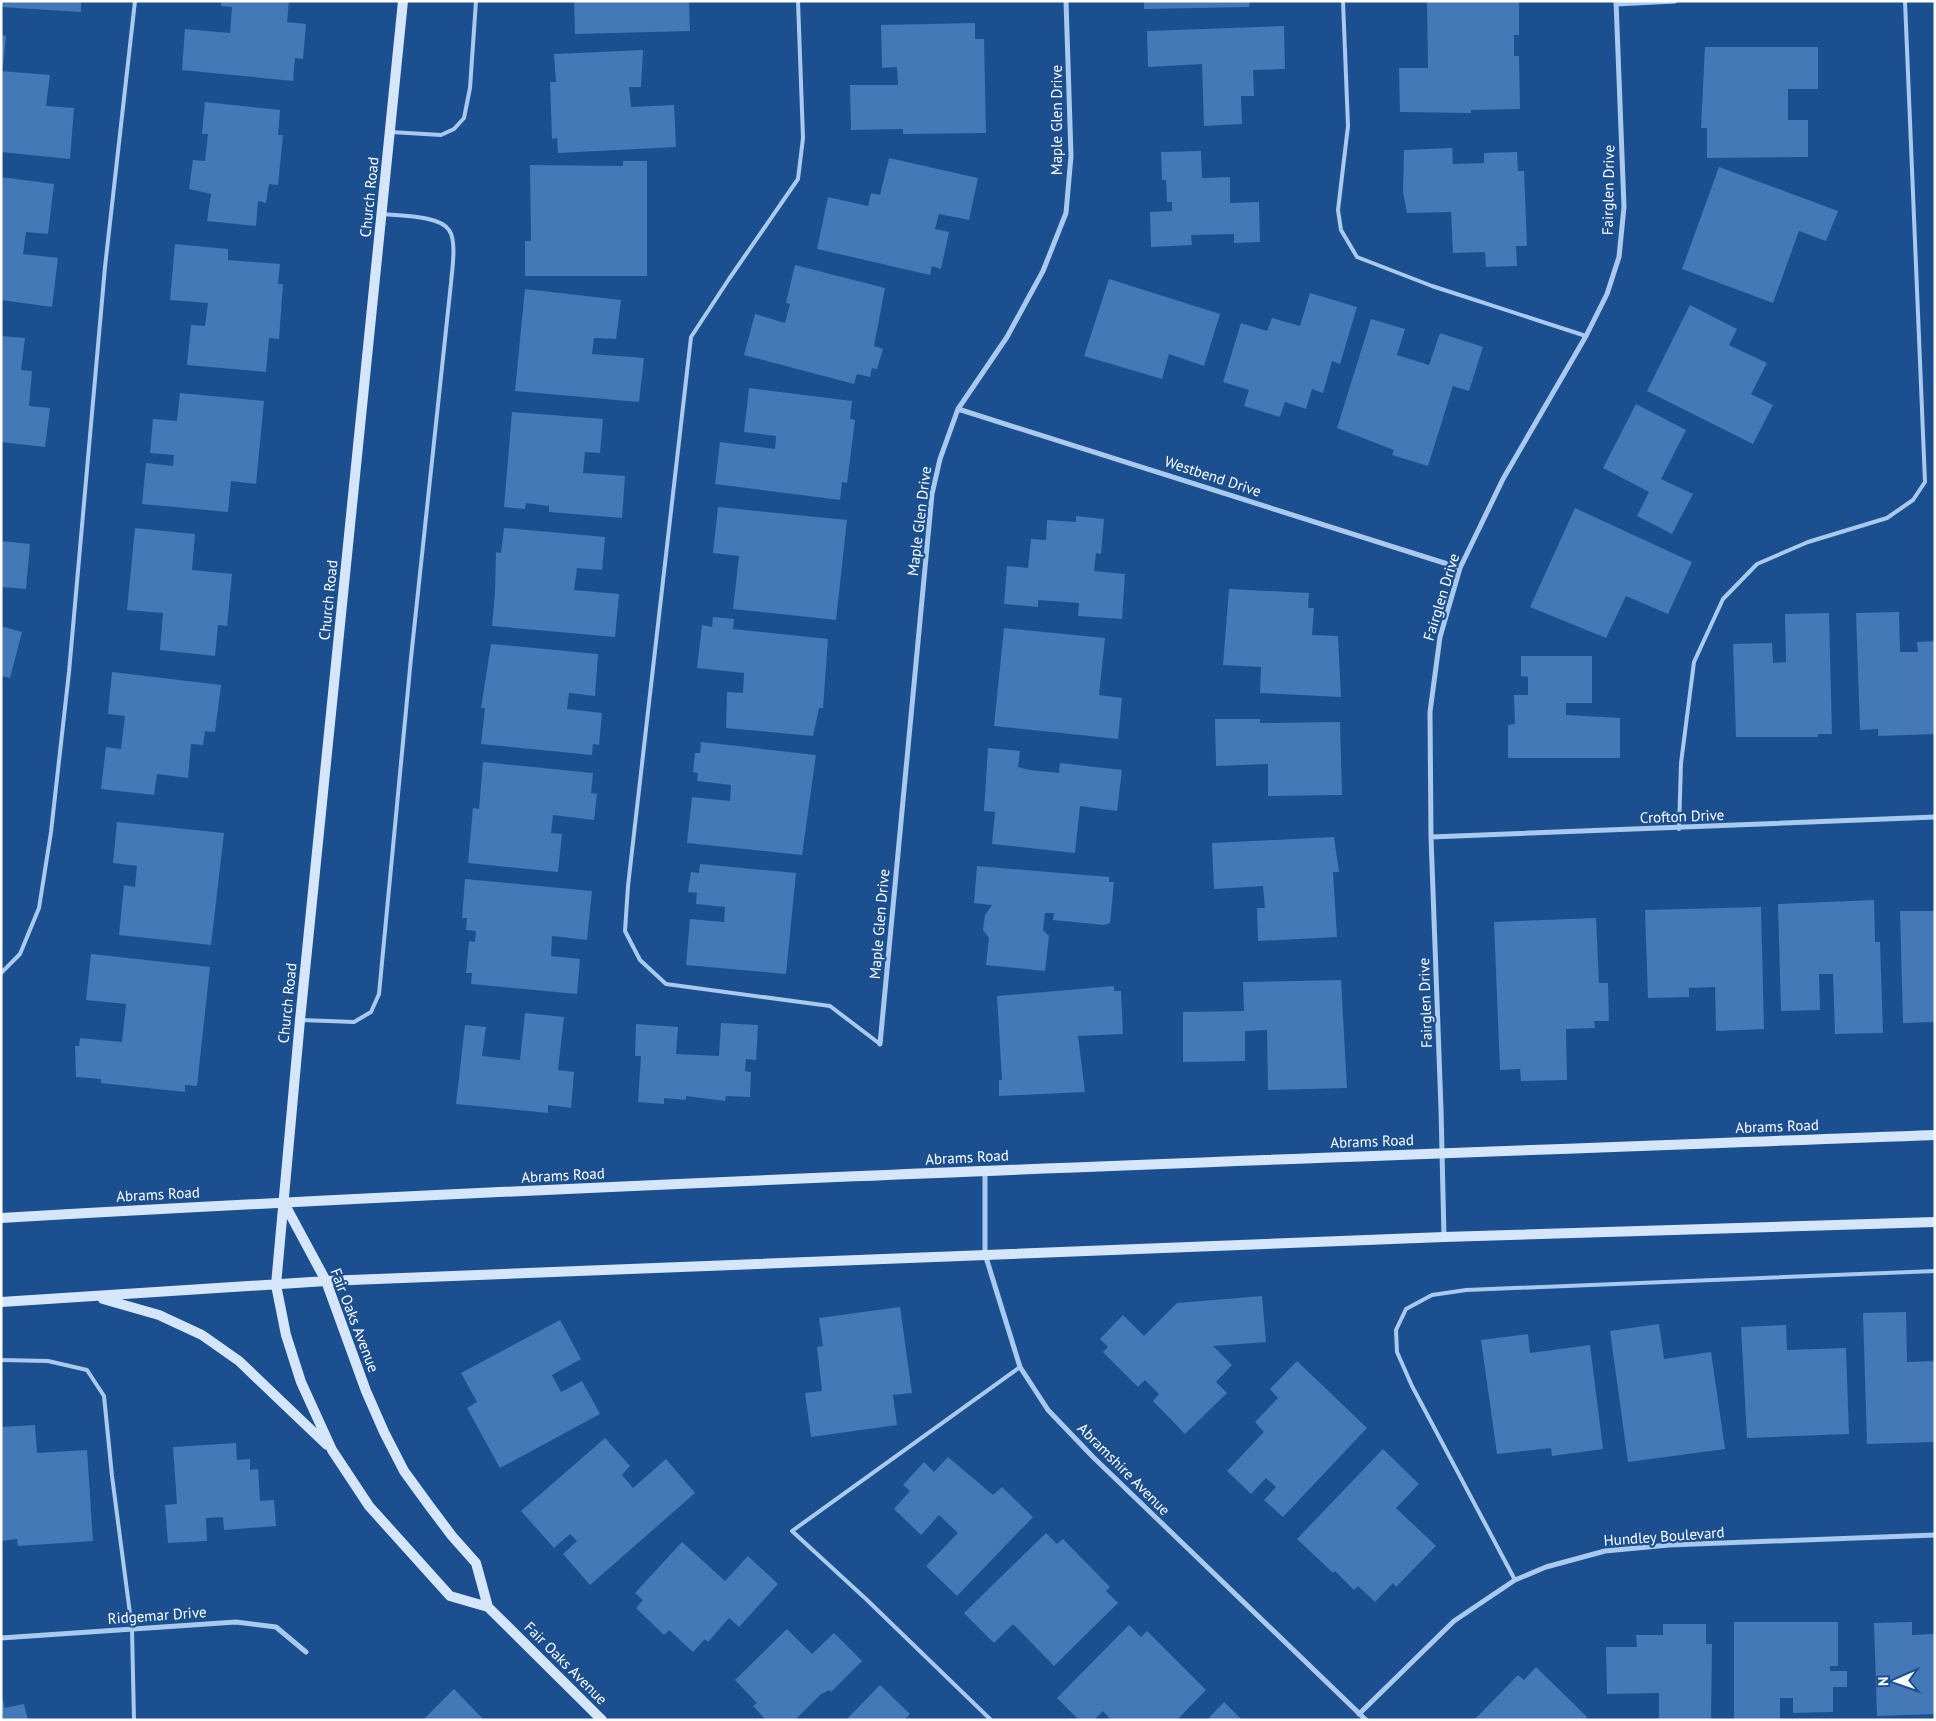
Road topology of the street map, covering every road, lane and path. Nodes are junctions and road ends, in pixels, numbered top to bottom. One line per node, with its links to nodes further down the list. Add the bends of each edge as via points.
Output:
1 (135, 1): 18 (lane, via 105,267 69,672 51,832 39,908 20,954)
2 (403, 1): 10 (main road, Church Road)
3 (476, 1): 10 (lane, via 470,88 464,118 454,129 441,135)
4 (798, 1): 20 (lane, via 803,138 798,179 691,337 625,931 640,960 666,984 830,1006)
5 (1066, 1): 13 (street, Maple Glen Drive, via 1071,156 1066,213 1043,271 1006,337)
6 (1343, 1): 12 (lane, via 1348,126 1338,210 1341,230 1357,257 1432,286)
7 (1675, 1): 9 (street)
8 (1905, 1): 16 (lane, via 1925,482 1913,500 1887,518 1808,542 1757,564 1723,599 1694,662 1681,763)
9 (1616, 2): 12 (street, Fairglen Drive, via 1623,215 1619,257 1607,294)
10 (391, 132): 11 (main road, Church Road)
11 (383, 214): 19 (main road, Church Road); 19 (lane, via 437,220 449,230 454,246 378,994 370,1012 354,1022)
12 (1586, 336): 14 (street, Fairglen Drive, via 1503,479)
13 (958, 409): 14 (street, Westbend Drive); 20 (street, Maple Glen Drive, via 940,459 932,494)
14 (1460, 568): 17 (street, Fairglen Drive, via 1440,637 1430,712)
15 (1935, 817): 16 (street, Crofton Drive)
16 (1679, 829): 17 (street, Crofton Drive)
17 (1431, 837): 22 (street, Fairglen Drive)
18 (1, 973)
19 (300, 1020): 24 (main road, Church Road)
20 (880, 1044)
21 (1935, 1134): 22 (main road, Abrams Road)
22 (1442, 1153): 23 (main road, Abrams Road); 27 (street, Fairglen Drive)
23 (985, 1171): 24 (main road, Abrams Road); 28 (street, Abramshire Avenue)
24 (284, 1202): 25 (main road, Abrams Road); 30 (main road, Fair Oaks Avenue); 31 (main road, Fair Oaks Avenue)
25 (1, 1218)
26 (1935, 1222): 27 (main road)
27 (1444, 1237): 28 (main road)
28 (985, 1254): 30 (main road); 35 (street, Abramshire Avenue)
29 (1935, 1271): 38 (lane, via 1466,1290 1432,1295 1406,1309 1396,1330 1397,1352)
30 (326, 1281): 31 (main road); 39 (main road, Fair Oaks Avenue, via 384,1432 404,1471 476,1564)
31 (276, 1285): 32 (main road); 36 (main road, Fair Oaks Avenue, via 286,1335 301,1382)
32 (95, 1296): 33 (main road); 36 (main road, via 159,1315 202,1335 239,1361)
33 (1, 1302)
34 (1, 1360): 40 (lane, via 48,1361 88,1370 104,1396)
35 (1020, 1367): 43 (street, Abramshire Avenue, via 1048,1410 1092,1457); 46 (lane, via 792,1531)
36 (332, 1450): 39 (main road, Fair Oaks Avenue, via 369,1506 450,1596)
37 (1935, 1536): 38 (street, Hundley Boulevard, via 1669,1545 1605,1551 1546,1567)
38 (1514, 1580): 43 (street, Hundley Boulevard, via 1454,1621)
39 (488, 1607): 45 (main road, Fair Oaks Avenue)
40 (132, 1629): 41 (street, Ridgemar Drive); 42 (street, Ridgemar Drive, via 236,1622 276,1627); 44 (lane)
41 (1, 1638)
42 (306, 1652)
43 (1359, 1714): 47 (street, Abramshire Avenue)
44 (134, 1720)
45 (602, 1720)
46 (991, 1720)
47 (1366, 1720)

